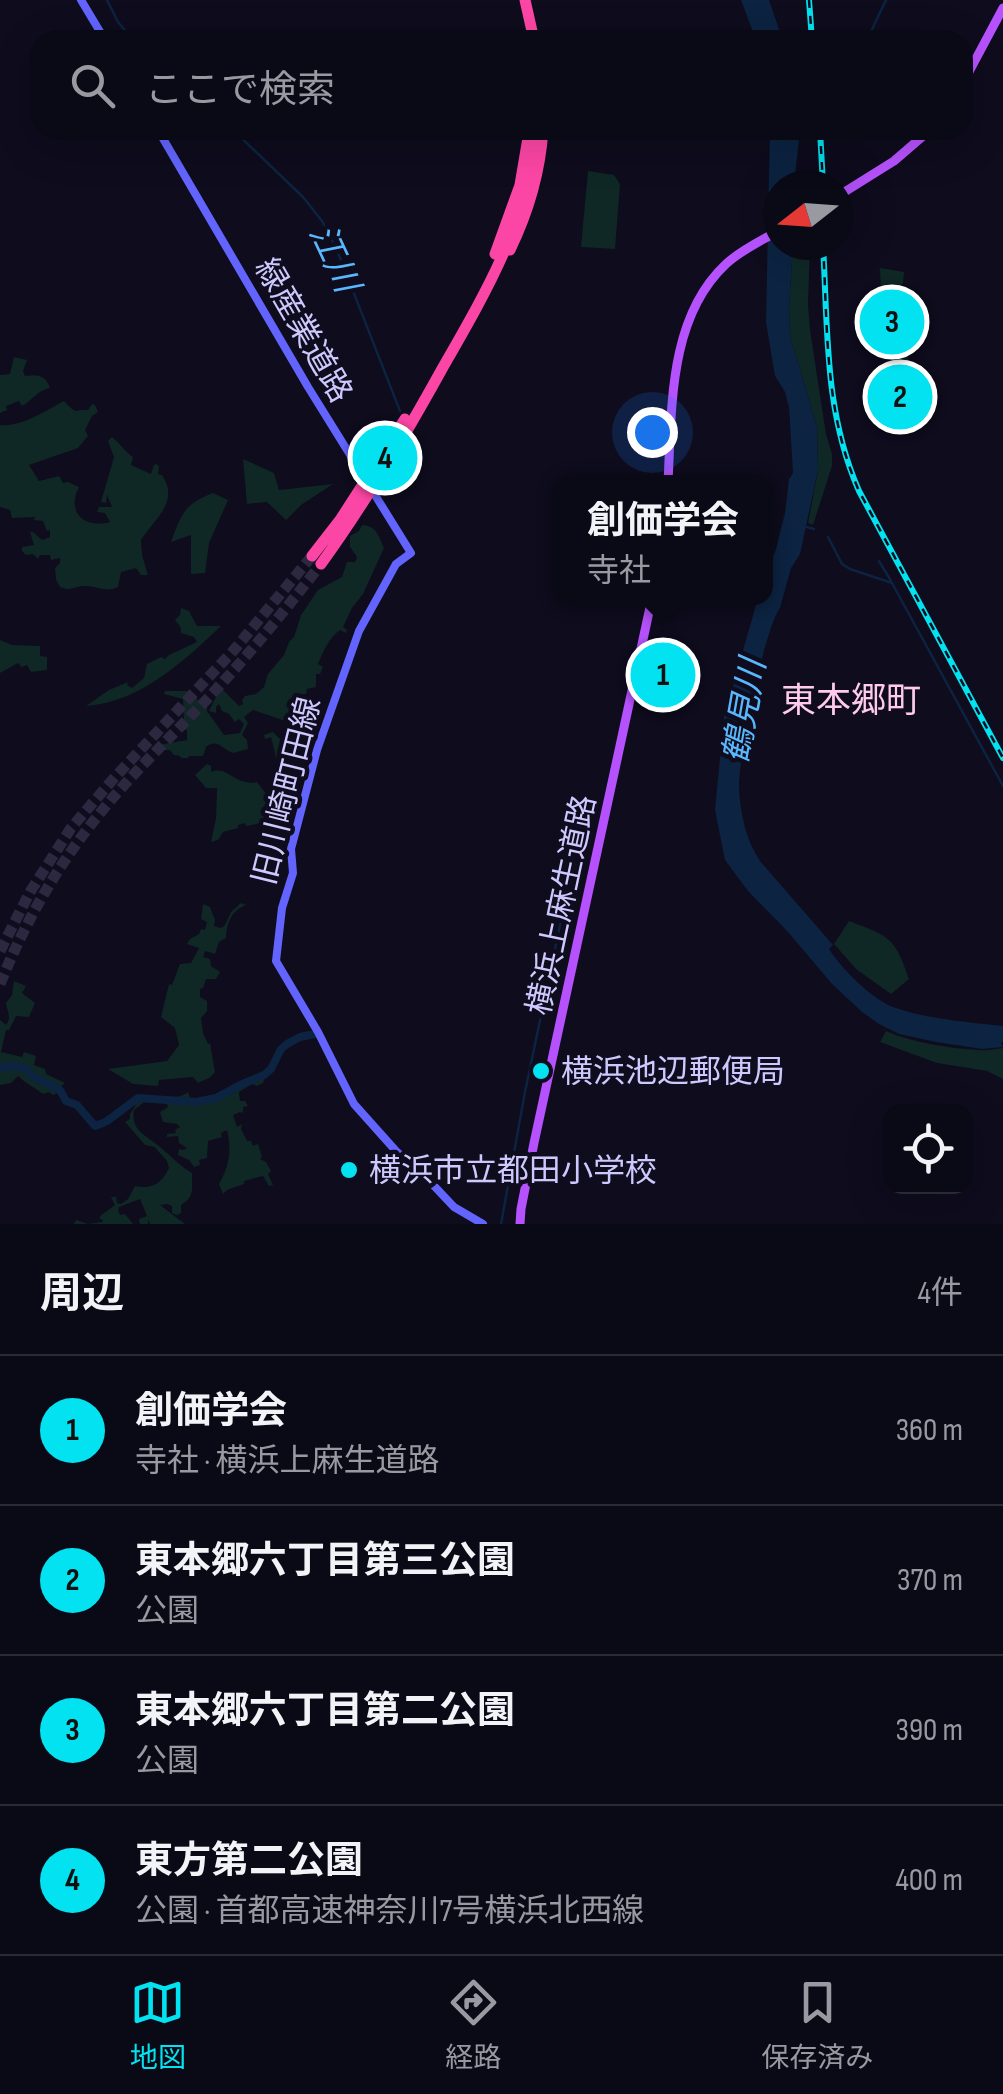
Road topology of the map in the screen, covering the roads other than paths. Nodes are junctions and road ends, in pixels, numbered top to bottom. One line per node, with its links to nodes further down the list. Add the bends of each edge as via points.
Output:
1 (82, 0): 4 (main road)
2 (525, 0): 5 (highway)
3 (1003, 8): 6 (main road)
4 (99, 30)
5 (532, 30)
6 (973, 64)
7 (164, 140): 14 (main road, 緑産業道路)
8 (527, 140): 9 (highway, bridge, via 514,204 473,298 317,560 390,460 502,259)
9 (538, 140)
10 (919, 140): 11 (main road)
11 (853, 187)
12 (763, 240): 13 (main road, via 715,276 692,308 679,351)
13 (669, 475)
14 (411, 554): 16 (main road, 旧川崎町田線, via 396,564 360,631 316,750 291,849 293,874 276,960 354,1104 454,1207)
15 (650, 605): 17 (main road, 横浜上麻生道路)
16 (482, 1224)
17 (520, 1224)

